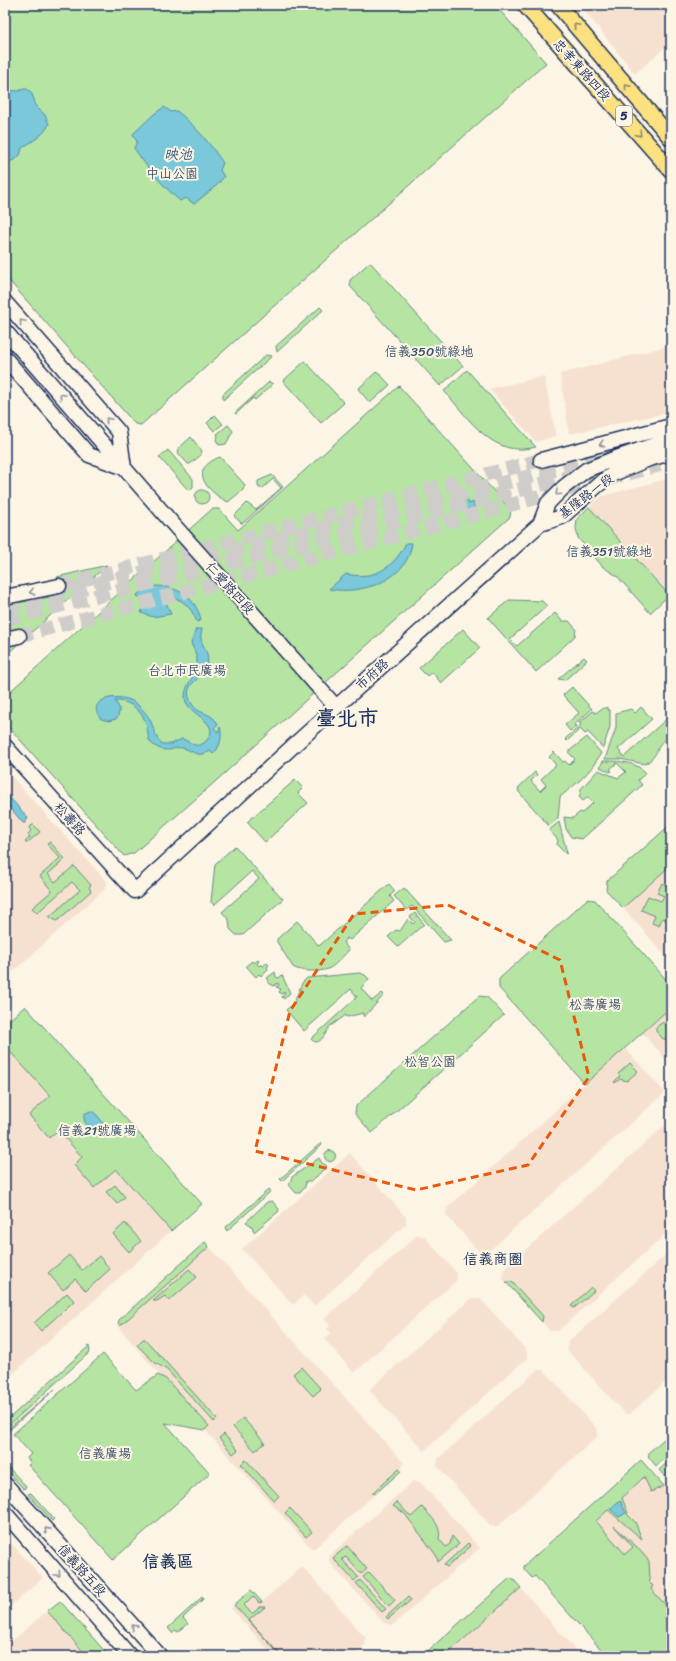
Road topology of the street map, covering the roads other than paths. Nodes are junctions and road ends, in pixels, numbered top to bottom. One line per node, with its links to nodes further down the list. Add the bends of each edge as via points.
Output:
1 (525, 5): 4 (main road, 忠孝東路四段 / 5, one-way to 4)
2 (558, 5): 3 (main road, 忠孝東路四段 / 5, one-way to 2)
3 (671, 138)
4 (671, 170)
5 (5, 302): 12 (main road, one-way to 5, via 120,432)
6 (5, 331): 12 (main road, 仁愛路四段, one-way to 6)
7 (5, 358): 12 (main road, 仁愛路四段, via 89,455)
8 (671, 426): 11 (main road, one-way to 11)
9 (671, 439): 13 (main road, 基隆路一段, one-way to 13, via 586,470 548,503)
10 (671, 453): 13 (main road, 基隆路一段, via 613,474 562,517)
11 (541, 460)
12 (124, 468): 18 (main road, 仁愛路四段)
13 (540, 524): 18 (main road, 市府路)
14 (59, 586): 15 (main road, one-way to 15)
15 (5, 597)
16 (19, 636): 17 (main road)
17 (5, 639)
18 (336, 707): 20 (main road, 市府路)
19 (5, 746): 20 (main road, 松壽路)
20 (135, 892)
21 (5, 1484): 24 (main road, 信義路五段, one-way to 21)
22 (5, 1513): 23 (main road, 信義路五段, one-way to 23)
23 (130, 1656)
24 (160, 1656)

